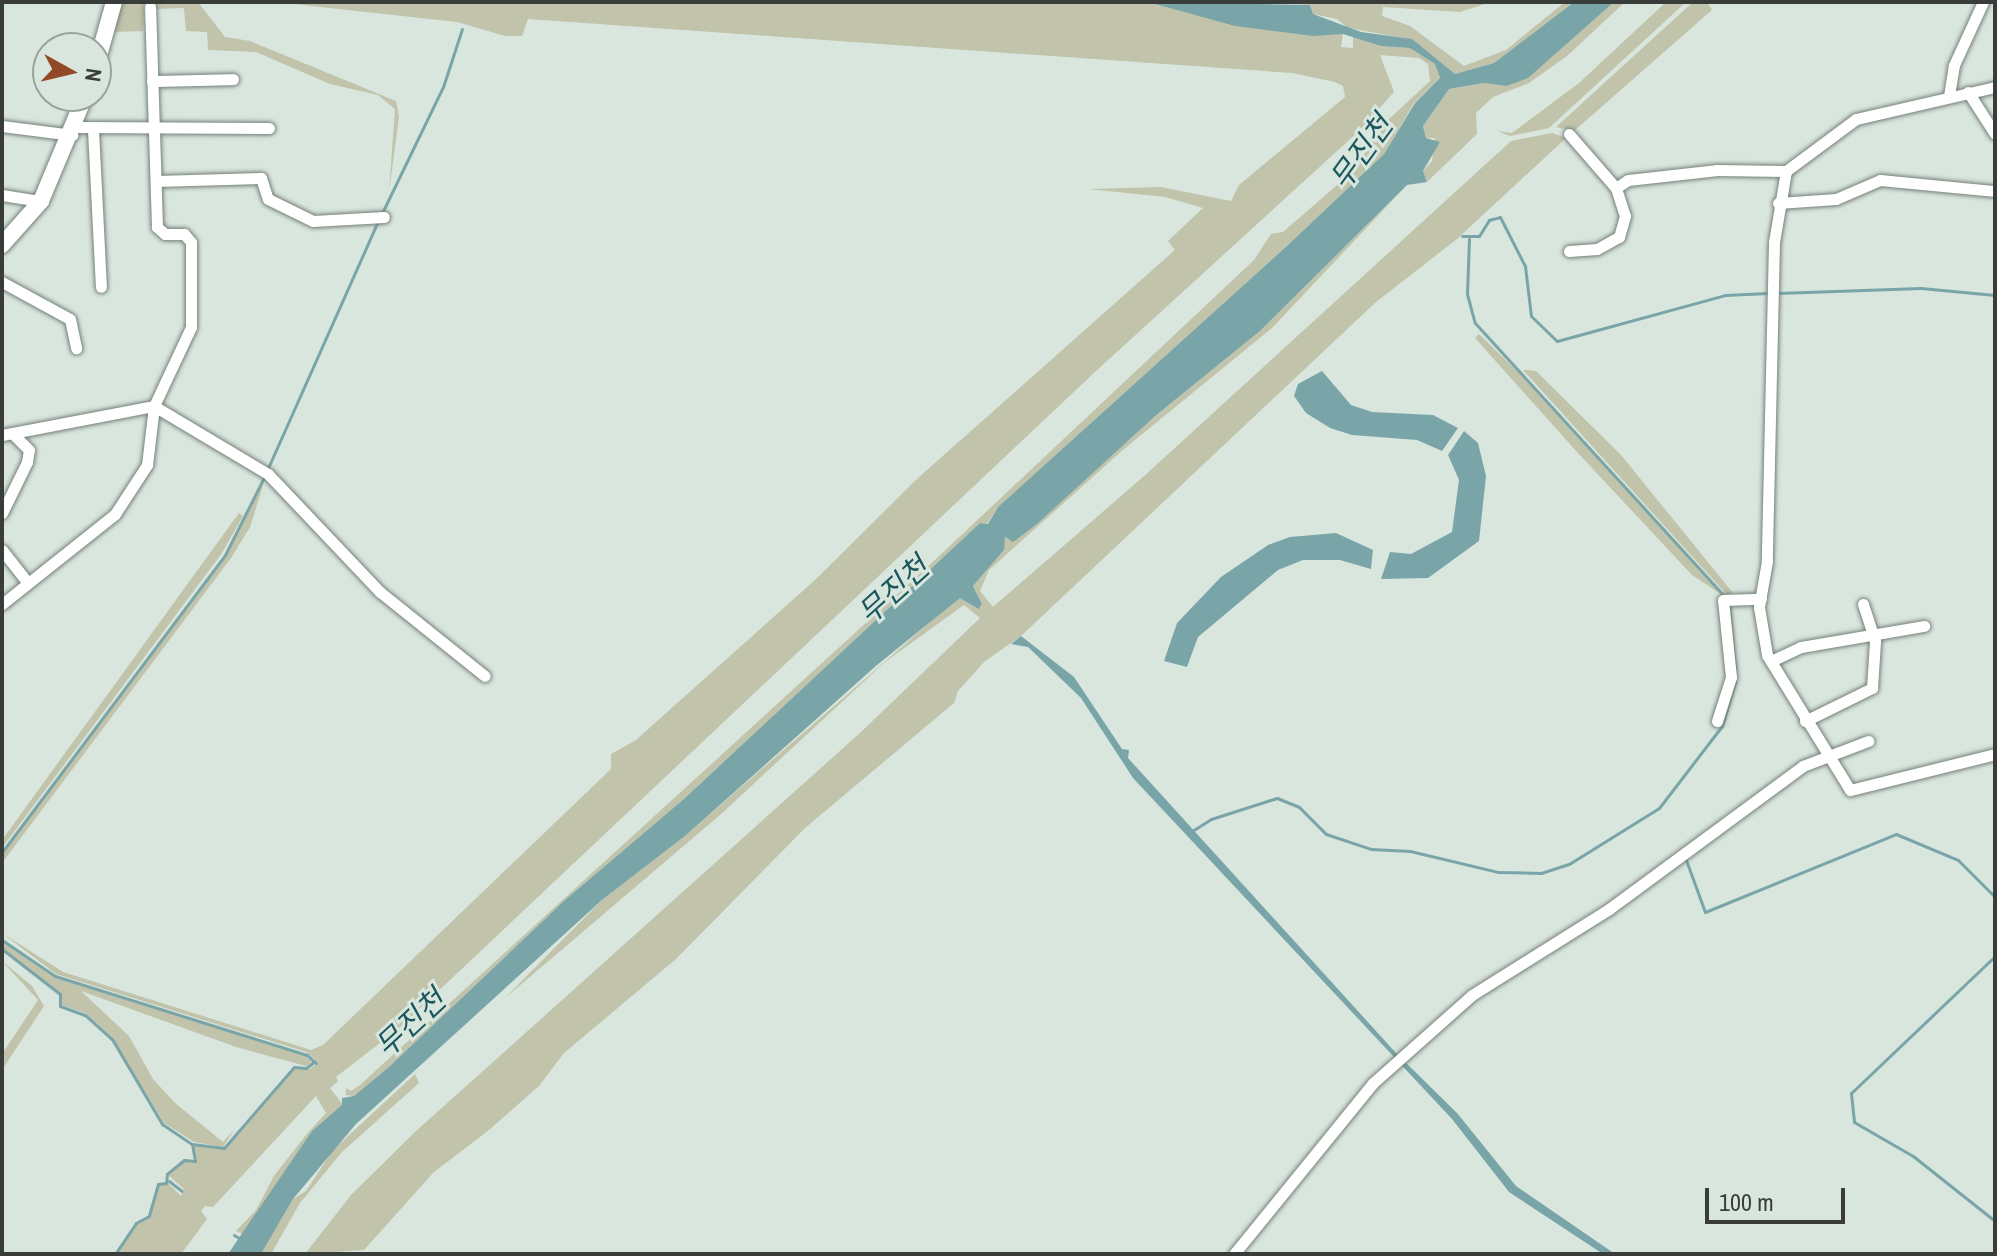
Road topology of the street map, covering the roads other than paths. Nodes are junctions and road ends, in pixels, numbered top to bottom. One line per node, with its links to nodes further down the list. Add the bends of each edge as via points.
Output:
1 (114, 2): 4 (main road)
2 (1983, 2): 9 (street, via 1954,65)
3 (150, 7): 6 (street)
4 (106, 32)
5 (233, 79): 6 (street)
6 (152, 81): 15 (street)
7 (1995, 87): 8 (street)
8 (1968, 92): 9 (street); 17 (street)
9 (1949, 96): 18 (street, via 1856,119)
10 (80, 112): 14 (main road)
11 (2, 126): 14 (street)
12 (269, 128): 15 (street)
13 (93, 130): 14 (street); 15 (street); 29 (street)
14 (73, 131): 23 (main road)
15 (154, 131): 19 (street)
16 (1569, 134): 20 (street)
17 (1995, 134)
18 (1786, 171): 20 (street, via 1697,171 1628,180); 24 (street)
19 (156, 181): 25 (street, via 261,178 268,199 313,221); 31 (street, via 157,227 165,234 184,234 191,242 193,313)
20 (1616, 188): 27 (street, via 1625,216 1619,237 1597,249)
21 (1995, 191): 24 (street, via 1880,180 1836,199)
22 (2, 195): 23 (street)
23 (41, 201): 26 (main road)
24 (1778, 203): 36 (street, via 1767,561)
25 (380, 217)
26 (2, 245)
27 (1569, 251)
28 (2, 282): 30 (street, via 70,319)
29 (101, 287)
30 (76, 348)
31 (154, 406): 32 (street); 35 (street, via 152,446 132,491 115,514); 42 (street, via 265,472 380,592)
32 (8, 435): 33 (street, via 29,450)
33 (2, 513)
34 (2, 550): 35 (street)
35 (28, 583): 37 (street)
36 (1761, 599): 41 (street, via 1762,640); 43 (street, via 1727,598 1731,677)
37 (2, 604)
38 (1863, 604): 40 (street)
39 (1924, 626): 40 (street)
40 (1873, 633): 41 (street, via 1801,647); 44 (street, via 1872,688)
41 (1771, 661): 44 (street)
42 (485, 676)
43 (1717, 721)
44 (1805, 721): 47 (street)
45 (1868, 741): 47 (street)
46 (1995, 754): 47 (street, via 1850,790)
47 (1826, 755): 48 (street, via 1803,766 1609,909 1472,995 1397,1061)
48 (1234, 1254)

